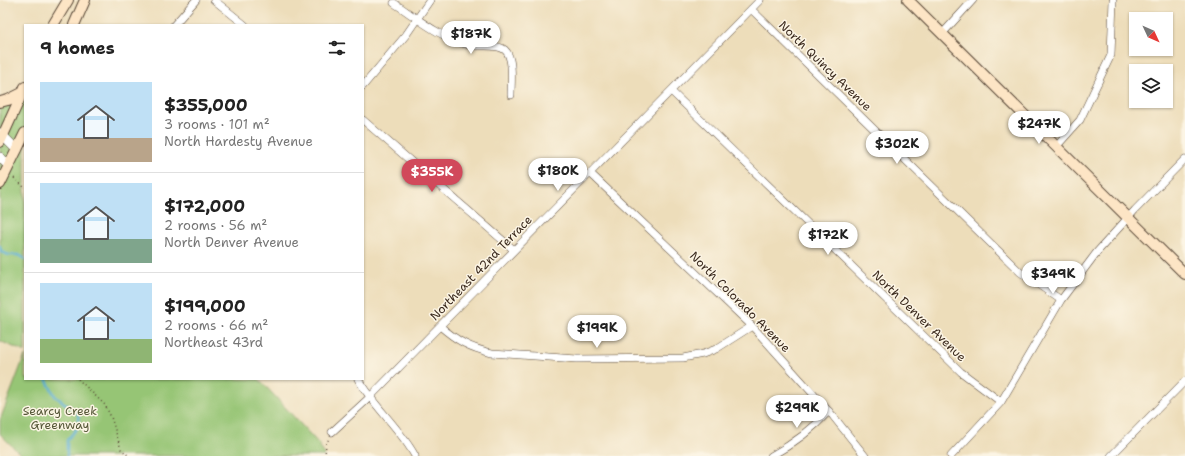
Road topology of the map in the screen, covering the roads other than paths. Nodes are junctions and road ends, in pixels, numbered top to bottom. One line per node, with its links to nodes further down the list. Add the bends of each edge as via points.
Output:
1 (68, 0): 13 (main road)
2 (85, 0): 14 (main road)
3 (196, 0): 15 (street)
4 (214, 0): 16 (street)
5 (430, 0): 12 (street)
6 (760, 0): 11 (street, Northeast 42nd Terrace)
7 (908, 0): 17 (main road)
8 (973, 0): 17 (street)
9 (1113, 0): 26 (street, via 1111,55 1080,120)
10 (394, 3): 12 (street)
11 (751, 9): 20 (street, Northeast 42nd Terrace); 36 (street, North Quincy Avenue, via 1020,272)
12 (418, 18): 18 (street); 21 (street, via 459,43 482,47 495,46 505,51 511,60)
13 (54, 24)
14 (74, 24)
15 (175, 24)
16 (244, 24)
17 (942, 34): 26 (main road)
18 (364, 85)
19 (24, 90): 22 (main road); 25 (main road)
20 (671, 91): 31 (street, Northeast 42nd Terrace); 42 (street, North Denver Avenue, via 961,372)
21 (511, 95)
22 (0, 102)
23 (364, 121): 34 (street)
24 (24, 135): 27 (main road)
25 (1, 137): 27 (street)
26 (1056, 147): 33 (main road)
27 (17, 150): 30 (main road)
28 (0, 157): 30 (street)
29 (1185, 159): 33 (street)
30 (9, 166): 32 (main road)
31 (590, 173): 34 (street, Northeast 42nd Terrace); 38 (street, North Colorado Avenue)
32 (0, 184)
33 (1127, 218): 35 (main road); 36 (street, via 1097,252)
34 (514, 250): 37 (street, Northeast 42nd Terrace)
35 (1185, 274)
36 (1061, 300): 42 (street)
37 (440, 326): 38 (street, via 455,339 479,350 577,359 683,358 716,349); 41 (street, Northeast 42nd Terrace)
38 (752, 326): 43 (street, North Colorado Avenue)
39 (359, 380): 41 (street)
40 (1185, 381): 49 (street)
41 (370, 397): 44 (street, Northeast 42nd Terrace); 45 (street, via 404,438)
42 (1001, 402): 48 (street)
43 (829, 411): 46 (street, via 801,438); 47 (street, North Colorado Avenue)
44 (332, 432)
45 (415, 456)
46 (771, 456)
47 (865, 456)
48 (951, 456)
49 (1112, 456)

